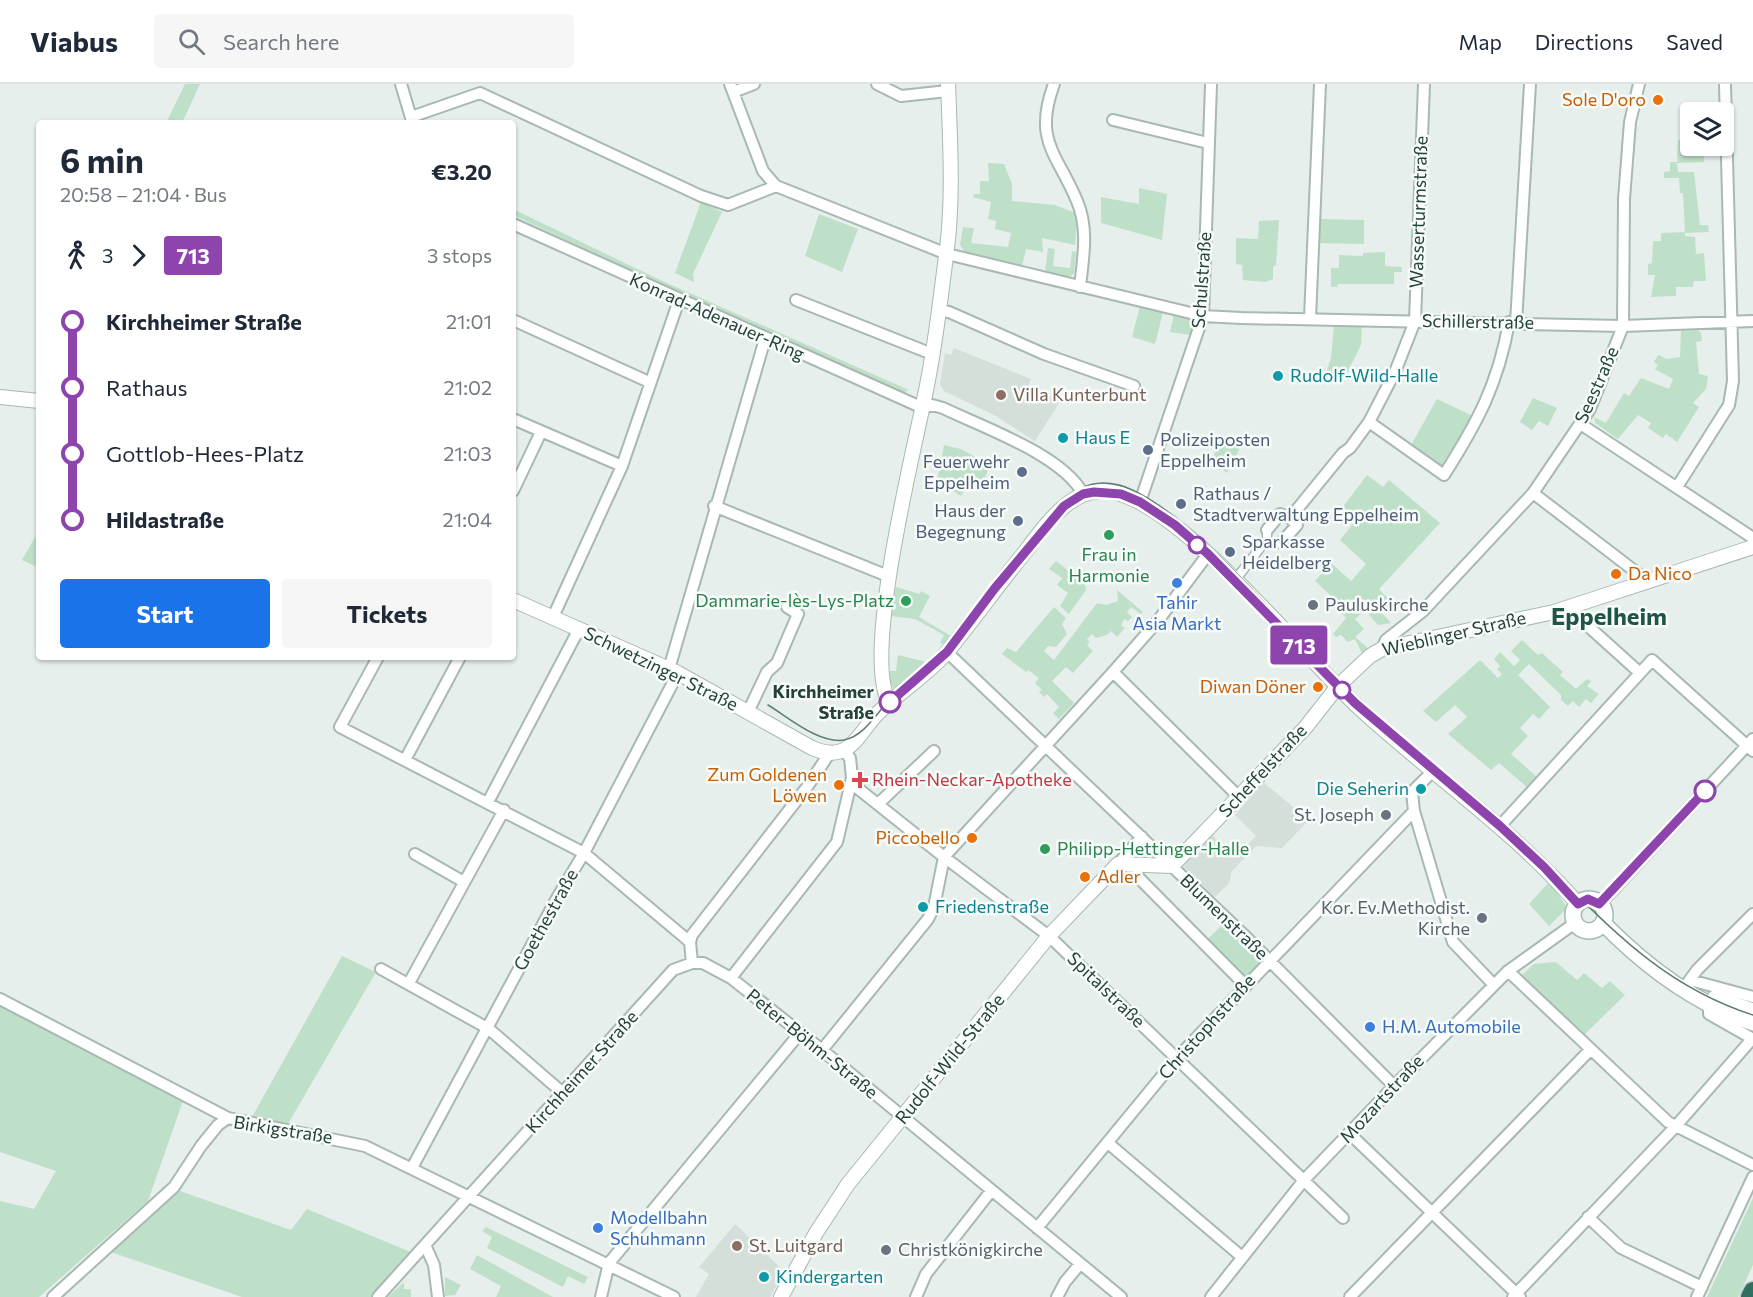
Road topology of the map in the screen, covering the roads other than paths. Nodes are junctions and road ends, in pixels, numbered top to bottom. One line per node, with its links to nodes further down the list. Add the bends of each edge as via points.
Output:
1 (401, 84): 13 (street)
2 (754, 84): 11 (street)
3 (877, 84): 12 (street, via 901,96)
4 (1054, 84): 19 (street, via 1046,106 1048,141 1077,201 1085,236)
5 (1211, 84): 15 (street, Schulstraße)
6 (1320, 84): 24 (street)
7 (1424, 84): 26 (street, Wasserturmstraße)
8 (1530, 84): 29 (street)
9 (1639, 84): 30 (street, Seestraße, via 1630,122 1624,198)
10 (1725, 84): 28 (street)
11 (731, 88): 16 (street, via 763,171)
12 (948, 88): 18 (street)
13 (412, 120): 16 (street, via 480,93 728,205)
14 (1113, 120): 15 (street)
15 (1208, 143): 23 (street, Schulstraße)
16 (776, 186): 18 (street)
17 (516, 225): 20 (street, Konrad-Adenauer-Ring)
18 (947, 254): 19 (street, Schillerstraße); 22 (street)
19 (1080, 287): 23 (street, Schillerstraße)
20 (679, 300): 31 (street, Konrad-Adenauer-Ring); 33 (street)
21 (796, 300): 32 (street)
22 (938, 310): 32 (street); 34 (street)
23 (1203, 316): 24 (street, Schillerstraße); 47 (street, Schulstraße)
24 (1310, 318): 26 (street, Schillerstraße)
25 (516, 321): 33 (street)
26 (1415, 321): 29 (street, Schillerstraße); 39 (street, Wasserturmstraße)
27 (1753, 321): 28 (street, Schillerstraße)
28 (1733, 322): 30 (street, Schillerstraße); 44 (street, via 1729,405)
29 (1512, 323): 30 (street, Schillerstraße); 39 (street, via 1471,435 1444,475)
30 (1623, 326): 40 (street, Seestraße)
31 (765, 339): 37 (street, Konrad-Adenauer-Ring); 48 (street, Goethestraße)
32 (932, 354): 37 (street)
33 (649, 382): 42 (street)
34 (1134, 386)
35 (0, 397): 36 (street)
36 (36, 401)
37 (923, 408): 46 (street, Konrad-Adenauer-Ring, via 943,408 1038,453 1067,472); 56 (street)
38 (516, 420): 41 (street)
39 (1369, 422): 49 (street, Wasserturmstraße)
40 (1581, 425): 44 (street); 45 (street, Seestraße)
41 (541, 432): 42 (street); 43 (street)
42 (622, 466): 61 (street)
43 (516, 485)
44 (1677, 487): 51 (street)
45 (1533, 493): 57 (street); 63 (street, Seestraße, via 1423,610 1386,640)
46 (1083, 494): 47 (street, via 1106,491); 64 (street, via 1064,506 1040,532)
47 (1140, 502): 54 (street)
48 (714, 506): 56 (street); 67 (street, Goethestraße)
49 (1290, 518): 50 (street, Wasserturmstraße, via 1280,514); 52 (street, Wasserturmstraße, via 1297,525)
50 (1267, 530): 55 (street, Wasserturmstraße, via 1267,539)
51 (1753, 538)
52 (1281, 543)
53 (1753, 547): 57 (street, Wieblinger Straße)
54 (1208, 554): 68 (street); 70 (street)
55 (1239, 575)
56 (888, 576): 71 (street, via 881,675)
57 (1649, 582): 60 (street, Wieblinger Straße)
58 (516, 601): 61 (street, Schwetzinger Straße)
59 (787, 607): 72 (street, via 798,614 777,663 767,672)
60 (1568, 608): 63 (street, Wieblinger Straße); 69 (street)
61 (553, 617): 62 (street, Schwetzinger Straße)
62 (579, 629): 67 (street, Schwetzinger Straße); 81 (street)
63 (1382, 649): 70 (street, Wieblinger Straße)
64 (947, 652): 71 (street); 73 (street, Blumenstraße)
65 (376, 660): 77 (street, via 340,727)
66 (458, 660): 77 (street)
67 (673, 671): 72 (street, Schwetzinger Straße); 87 (street, Goethestraße)
68 (1113, 672): 73 (street); 80 (street)
69 (1640, 673): 74 (street, via 1652,660); 85 (street)
70 (1338, 686): 78 (street); 80 (street, Scheffelstraße, via 1305,728)
71 (890, 703): 76 (street)
72 (748, 712): 76 (street, Schwetzinger Straße, via 812,748)
73 (1045, 745): 86 (street, Blumenstraße); 89 (street)
74 (1751, 746): 95 (street)
75 (934, 751): 82 (street)
76 (837, 753): 79 (street, via 852,767); 100 (street)
77 (405, 760): 81 (street)
78 (1433, 771): 83 (street, Christophstraße, via 1412,792); 85 (street)
79 (851, 783): 82 (street, Spitalstraße); 105 (street, via 837,842)
80 (1239, 797): 91 (street, Scheffelstraße)
81 (488, 802): 84 (street)
82 (878, 804): 89 (street, Spitalstraße)
83 (1413, 805): 101 (street, Christophstraße); 107 (street, via 1453,942)
84 (504, 810): 87 (street); 93 (street)
85 (1500, 826): 94 (street)
86 (1142, 837): 90 (street, Rudolf-Wild-Straße); 91 (street, Blumenstraße)
87 (584, 853): 100 (street); 115 (street, Goethestraße)
88 (415, 854): 93 (street)
89 (944, 857): 99 (street, Spitalstraße); 119 (street, via 928,919)
90 (1118, 864): 91 (street); 99 (street, Rudolf-Wild-Straße)
91 (1172, 866): 101 (street, Blumenstraße)
92 (1136, 876): 109 (street)
93 (464, 882): 106 (street)
94 (1578, 904): 95 (main road, via 1588,899); 97 (main road, via 1573,913)
95 (1599, 904): 98 (main road, via 1605,916)
96 (1753, 914): 108 (street)
97 (1575, 923): 98 (main road, via 1589,931 1597,930); 104 (street, Mozartstraße)
98 (1603, 923): 108 (main road, via 1649,965)
99 (1049, 936): 120 (street, Spitalstraße); 124 (street, Rudolf-Wild-Straße)
100 (690, 942): 102 (street)
101 (1269, 960): 109 (street, Christophstraße); 121 (street, Blumenstraße)
102 (692, 963): 105 (street, Peter-Böhm-Straße, via 711,966); 122 (street, Kirchheimer Straße, via 673,970)
103 (381, 969): 106 (street)
104 (1508, 971): 107 (street, Mozartstraße); 118 (street)
105 (731, 978): 116 (street, Peter-Böhm-Straße)
106 (409, 983): 115 (street)
107 (1493, 984): 121 (street, Mozartstraße)
108 (1687, 984): 110 (street); 112 (main road); 113 (main road)
109 (1245, 986): 120 (street, Christophstraße)
110 (1753, 997)
111 (0, 999): 123 (street)
112 (1709, 1005): 114 (main road); 117 (street, via 1707,1010 1715,1018)
113 (1753, 1011)
114 (1753, 1023)
115 (489, 1029): 122 (street); 129 (street, Goethestraße)
116 (800, 1032): 119 (street, Peter-Böhm-Straße); 140 (street)
117 (1753, 1039): 125 (street)
118 (1591, 1049): 125 (street); 134 (street)
119 (822, 1050): 124 (street, Peter-Böhm-Straße)
120 (1177, 1058): 127 (street, Christophstraße); 131 (street, Spitalstraße)
121 (1394, 1086): 126 (street, Mozartstraße)
122 (564, 1094): 133 (street, Kirchheimer Straße)
123 (228, 1118): 129 (street, Birkigstraße, via 349,1141); 145 (street, Birkigstraße, via 201,1146 174,1187)
124 (902, 1118): 132 (street, Peter-Böhm-Straße); 150 (street, Rudolf-Wild-Straße, via 833,1205)
125 (1674, 1126): 128 (street); 135 (street)
126 (1350, 1134): 131 (street, Mozartstraße); 134 (street)
127 (1108, 1143): 137 (street, Christophstraße); 139 (street)
128 (1753, 1165)
129 (413, 1166): 133 (street, Birkigstraße)
130 (1753, 1177): 143 (street)
131 (1304, 1180): 136 (street, Spitalstraße); 139 (street, Mozartstraße)
132 (991, 1191): 137 (street, Peter-Böhm-Straße); 151 (street, via 926,1274)
133 (469, 1194): 138 (street, Kirchheimer Straße); 140 (street, Birkigstraße)
134 (1432, 1213): 144 (street); 155 (street)
135 (1588, 1217): 143 (street, via 1621,1248); 144 (street)
136 (1343, 1218)
137 (1037, 1228): 141 (street, Peter-Böhm-Straße)
138 (426, 1247): 146 (street, Kirchheimer Straße); 147 (street, via 434,1265)
139 (1242, 1257): 154 (street, Mozartstraße)
140 (609, 1263): 148 (street); 149 (street, Birkigstraße)
141 (1080, 1264): 152 (street); 153 (street, Peter-Böhm-Straße)
142 (1753, 1291): 156 (highway)
143 (1700, 1292)
144 (1516, 1296)
145 (53, 1297)
146 (378, 1297)
147 (438, 1297)
148 (601, 1297)
149 (674, 1297)
150 (781, 1297)
151 (916, 1297)
152 (1057, 1297)
153 (1121, 1297)
154 (1210, 1297)
155 (1350, 1297)
156 (1750, 1297)

